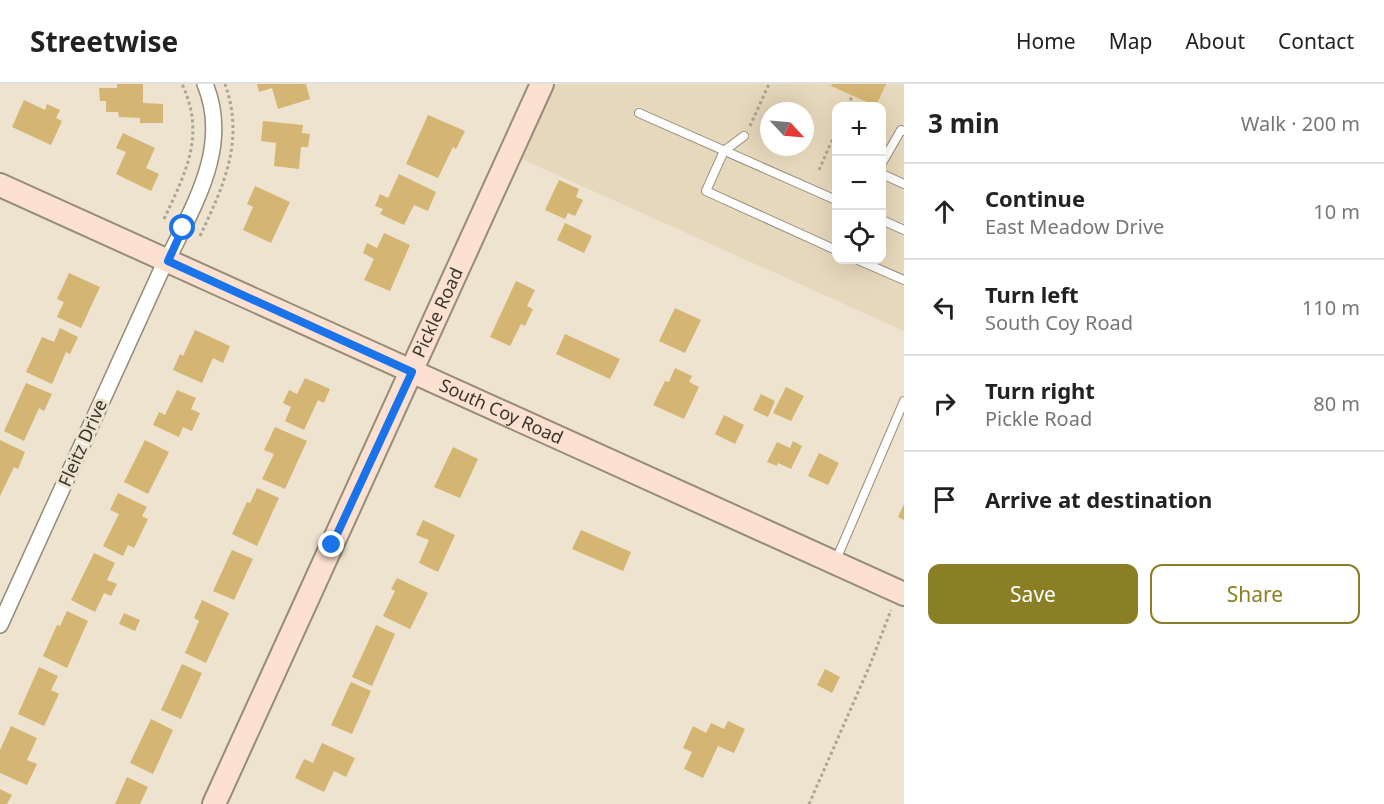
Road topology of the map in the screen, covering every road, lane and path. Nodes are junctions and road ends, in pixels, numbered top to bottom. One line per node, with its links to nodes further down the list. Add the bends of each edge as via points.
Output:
1 (182, 84): 18 (path, via 194,125 193,144 185,175)
2 (205, 84): 22 (street, Fleitz Drive, via 215,124 210,165)
3 (542, 84): 25 (street, Pickle Road)
4 (769, 84): 9 (path)
5 (852, 96): 6 (path)
6 (850, 102)
7 (639, 113): 11 (lane)
8 (904, 131): 12 (lane, via 901,130)
9 (744, 136): 11 (lane)
10 (832, 142): 13 (path)
11 (724, 151): 17 (lane); 21 (lane, via 706,191)
12 (886, 156)
13 (819, 170)
14 (886, 176): 16 (lane)
15 (0, 184): 22 (street, South Coy Road)
16 (904, 184)
17 (832, 198)
18 (164, 219)
19 (886, 222): 20 (lane)
20 (904, 230)
21 (832, 248)
22 (167, 260): 25 (street, South Coy Road); 29 (street, Fleitz Drive)
23 (867, 264): 24 (lane)
24 (904, 280)
25 (412, 372): 27 (street, South Coy Road); 30 (street, Pickle Road)
26 (904, 401): 27 (lane)
27 (835, 563): 28 (street, South Coy Road)
28 (901, 593): 31 (path)
29 (0, 625)
30 (214, 804)
31 (809, 804)

